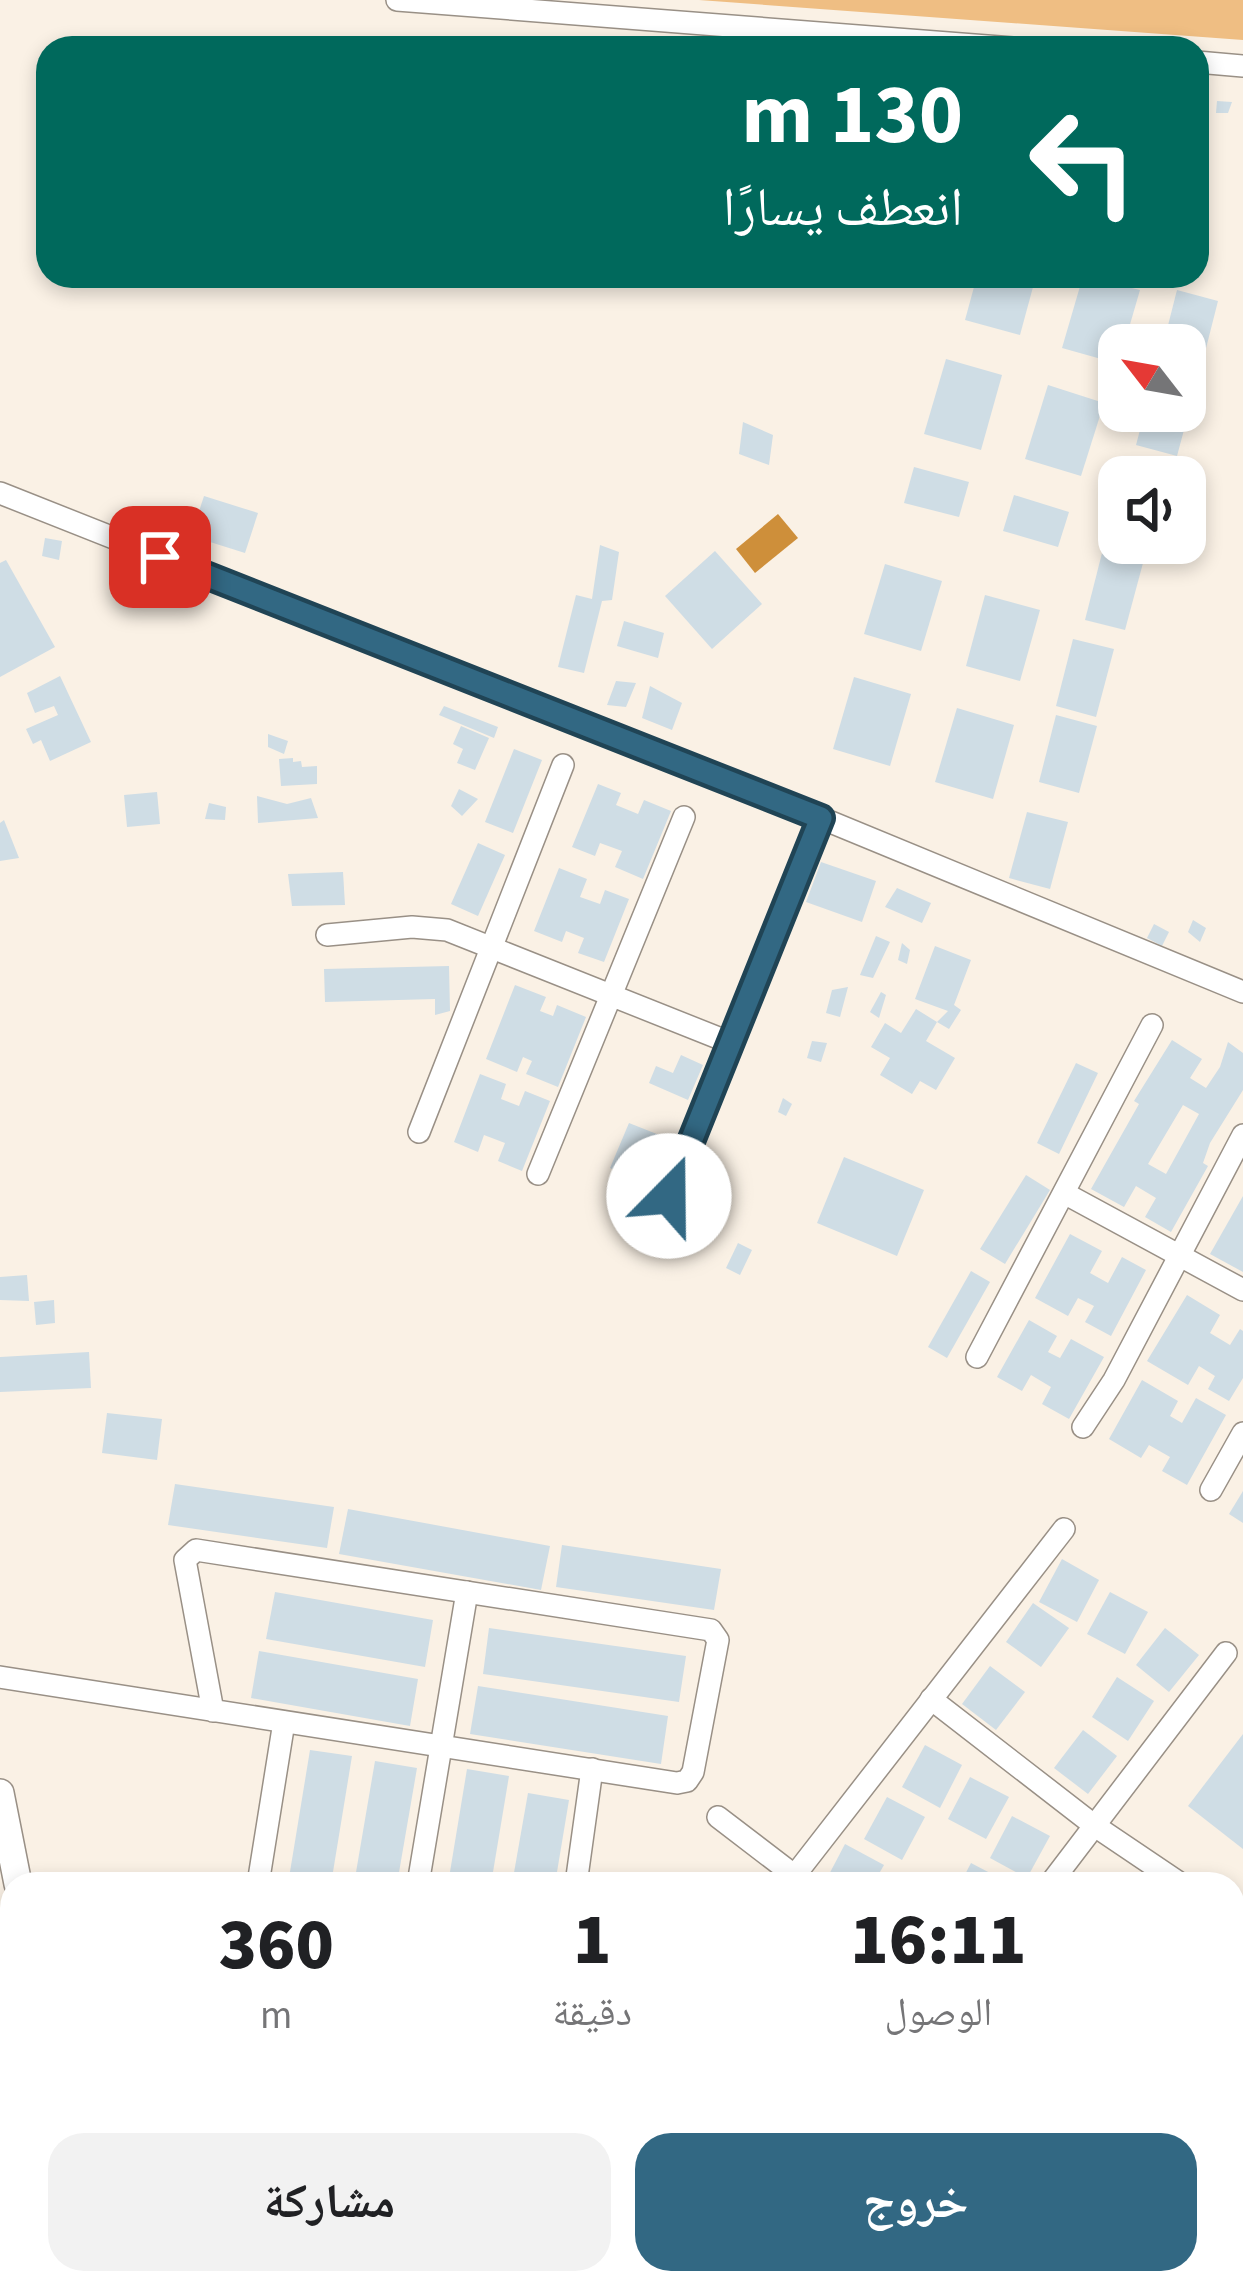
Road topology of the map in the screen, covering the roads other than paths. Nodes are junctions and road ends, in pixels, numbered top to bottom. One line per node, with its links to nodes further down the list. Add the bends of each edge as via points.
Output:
1 (398, 0): 2 (street)
2 (859, 36)
3 (1209, 63): 4 (street)
4 (1243, 66)
5 (0, 493): 8 (street)
6 (563, 765): 10 (street)
7 (684, 817): 12 (street)
8 (821, 818): 11 (street); 14 (street)
9 (327, 935): 10 (street, via 423,927)
10 (491, 947): 12 (street); 15 (street)
11 (1243, 992)
12 (611, 995): 14 (street); 17 (street)
13 (1152, 1025): 18 (street)
14 (731, 1043): 19 (street)
15 (418, 1132)
16 (1243, 1135): 20 (street)
17 (538, 1174)
18 (1064, 1192): 20 (street); 22 (street)
19 (669, 1196)
20 (1179, 1254): 21 (street); 23 (street)
21 (1243, 1290)
22 (977, 1357)
23 (1083, 1427)
24 (1243, 1433): 25 (street)
25 (1211, 1490)
26 (1064, 1529): 30 (street)
27 (467, 1592): 31 (street, via 192,1552 185,1560); 33 (street); 34 (street, via 715,1633 691,1777 677,1783)
28 (1226, 1653): 37 (street)
29 (0, 1678): 31 (street)
30 (932, 1700): 37 (street); 43 (street)
31 (213, 1711): 32 (street)
32 (284, 1722): 33 (street); 39 (street)
33 (441, 1746): 34 (street); 40 (street)
34 (592, 1769): 41 (street)
35 (0, 1793): 38 (main road)
36 (718, 1817): 42 (street)
37 (1095, 1826): 44 (street); 45 (street)
38 (16, 1872)
39 (260, 1872)
40 (420, 1872)
41 (578, 1872)
42 (785, 1872)
43 (803, 1872)
44 (1059, 1872)
45 (1163, 1872)

